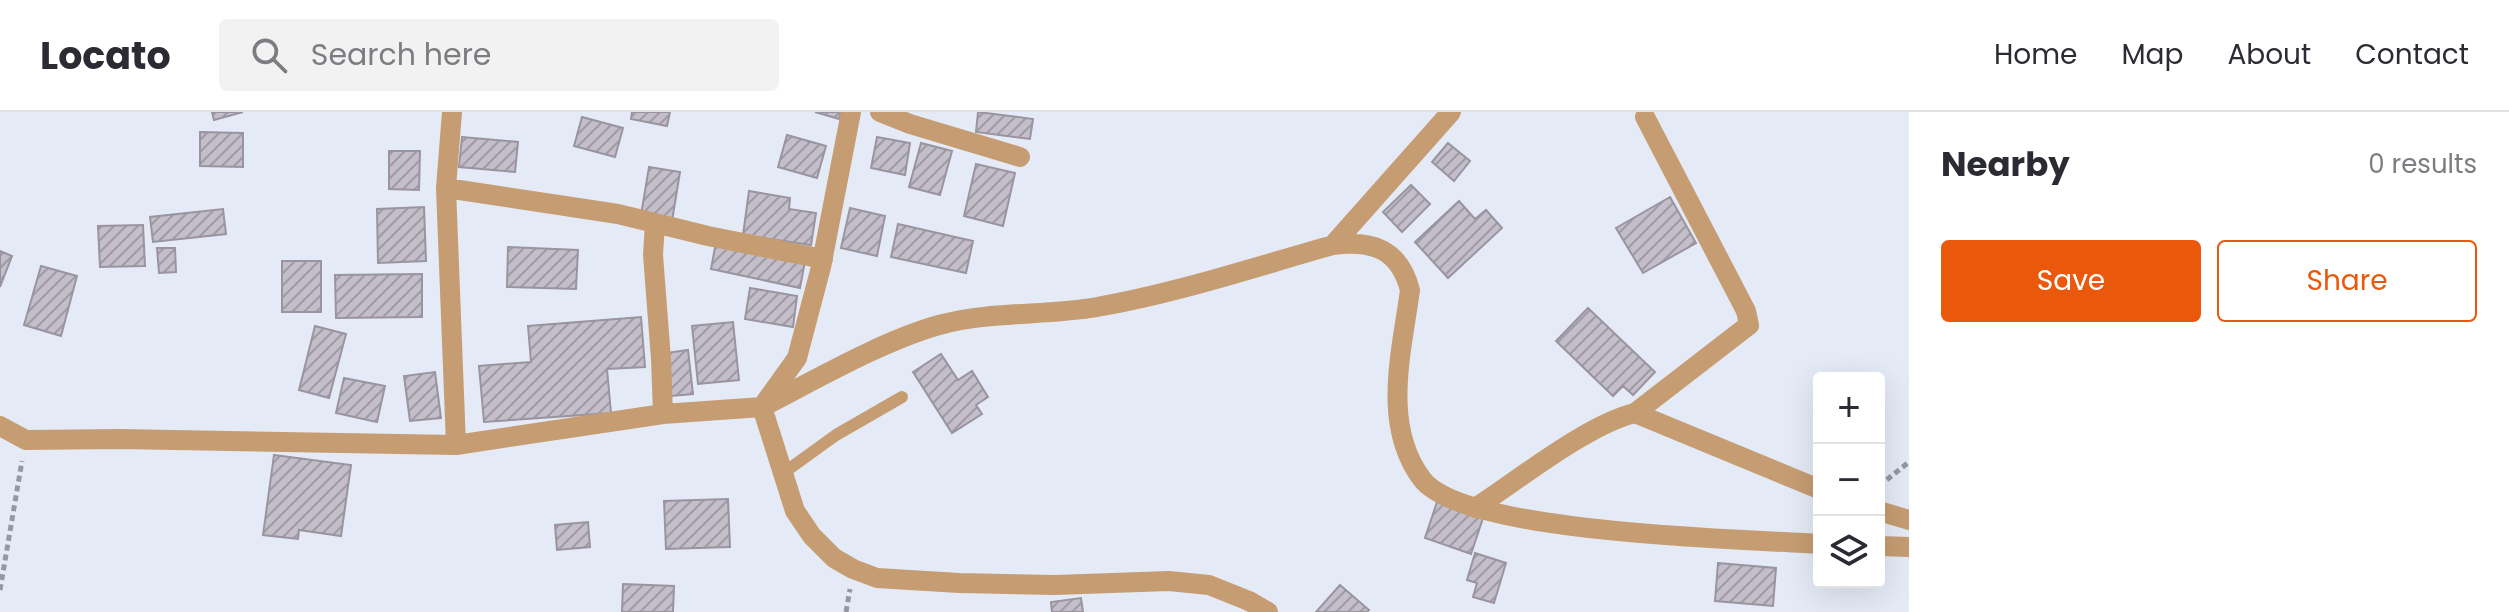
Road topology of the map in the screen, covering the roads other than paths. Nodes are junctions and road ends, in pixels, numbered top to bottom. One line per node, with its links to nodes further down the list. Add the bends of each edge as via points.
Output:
1 (452, 112): 7 (street)
2 (851, 112): 10 (street)
3 (880, 112): 6 (street)
4 (1451, 112): 9 (street)
5 (1645, 117): 13 (street, via 1749,325)
6 (1020, 157)
7 (446, 188): 8 (street); 16 (street)
8 (655, 223): 10 (street); 14 (street)
9 (1333, 245): 12 (street, via 1134,300 939,325); 19 (street, via 1385,251 1398,260 1410,290 1398,425 1409,456 1430,488)
10 (823, 259): 12 (street, via 797,358)
11 (902, 397): 17 (lane)
12 (762, 407): 14 (street); 17 (street)
13 (1635, 413): 18 (street); 19 (street, via 1559,451)
14 (663, 414): 16 (street)
15 (0, 426): 16 (street, via 26,440)
16 (456, 445)
17 (782, 474): 25 (street, via 795,511 812,536 834,558 877,578 1055,585 1169,581 1209,585)
18 (1813, 487)
19 (1475, 508): 22 (street, via 1579,529)
20 (1885, 513): 21 (street)
21 (1909, 520)
22 (1813, 544)
23 (1885, 546): 24 (street)
24 (1909, 547)
25 (1268, 612)

